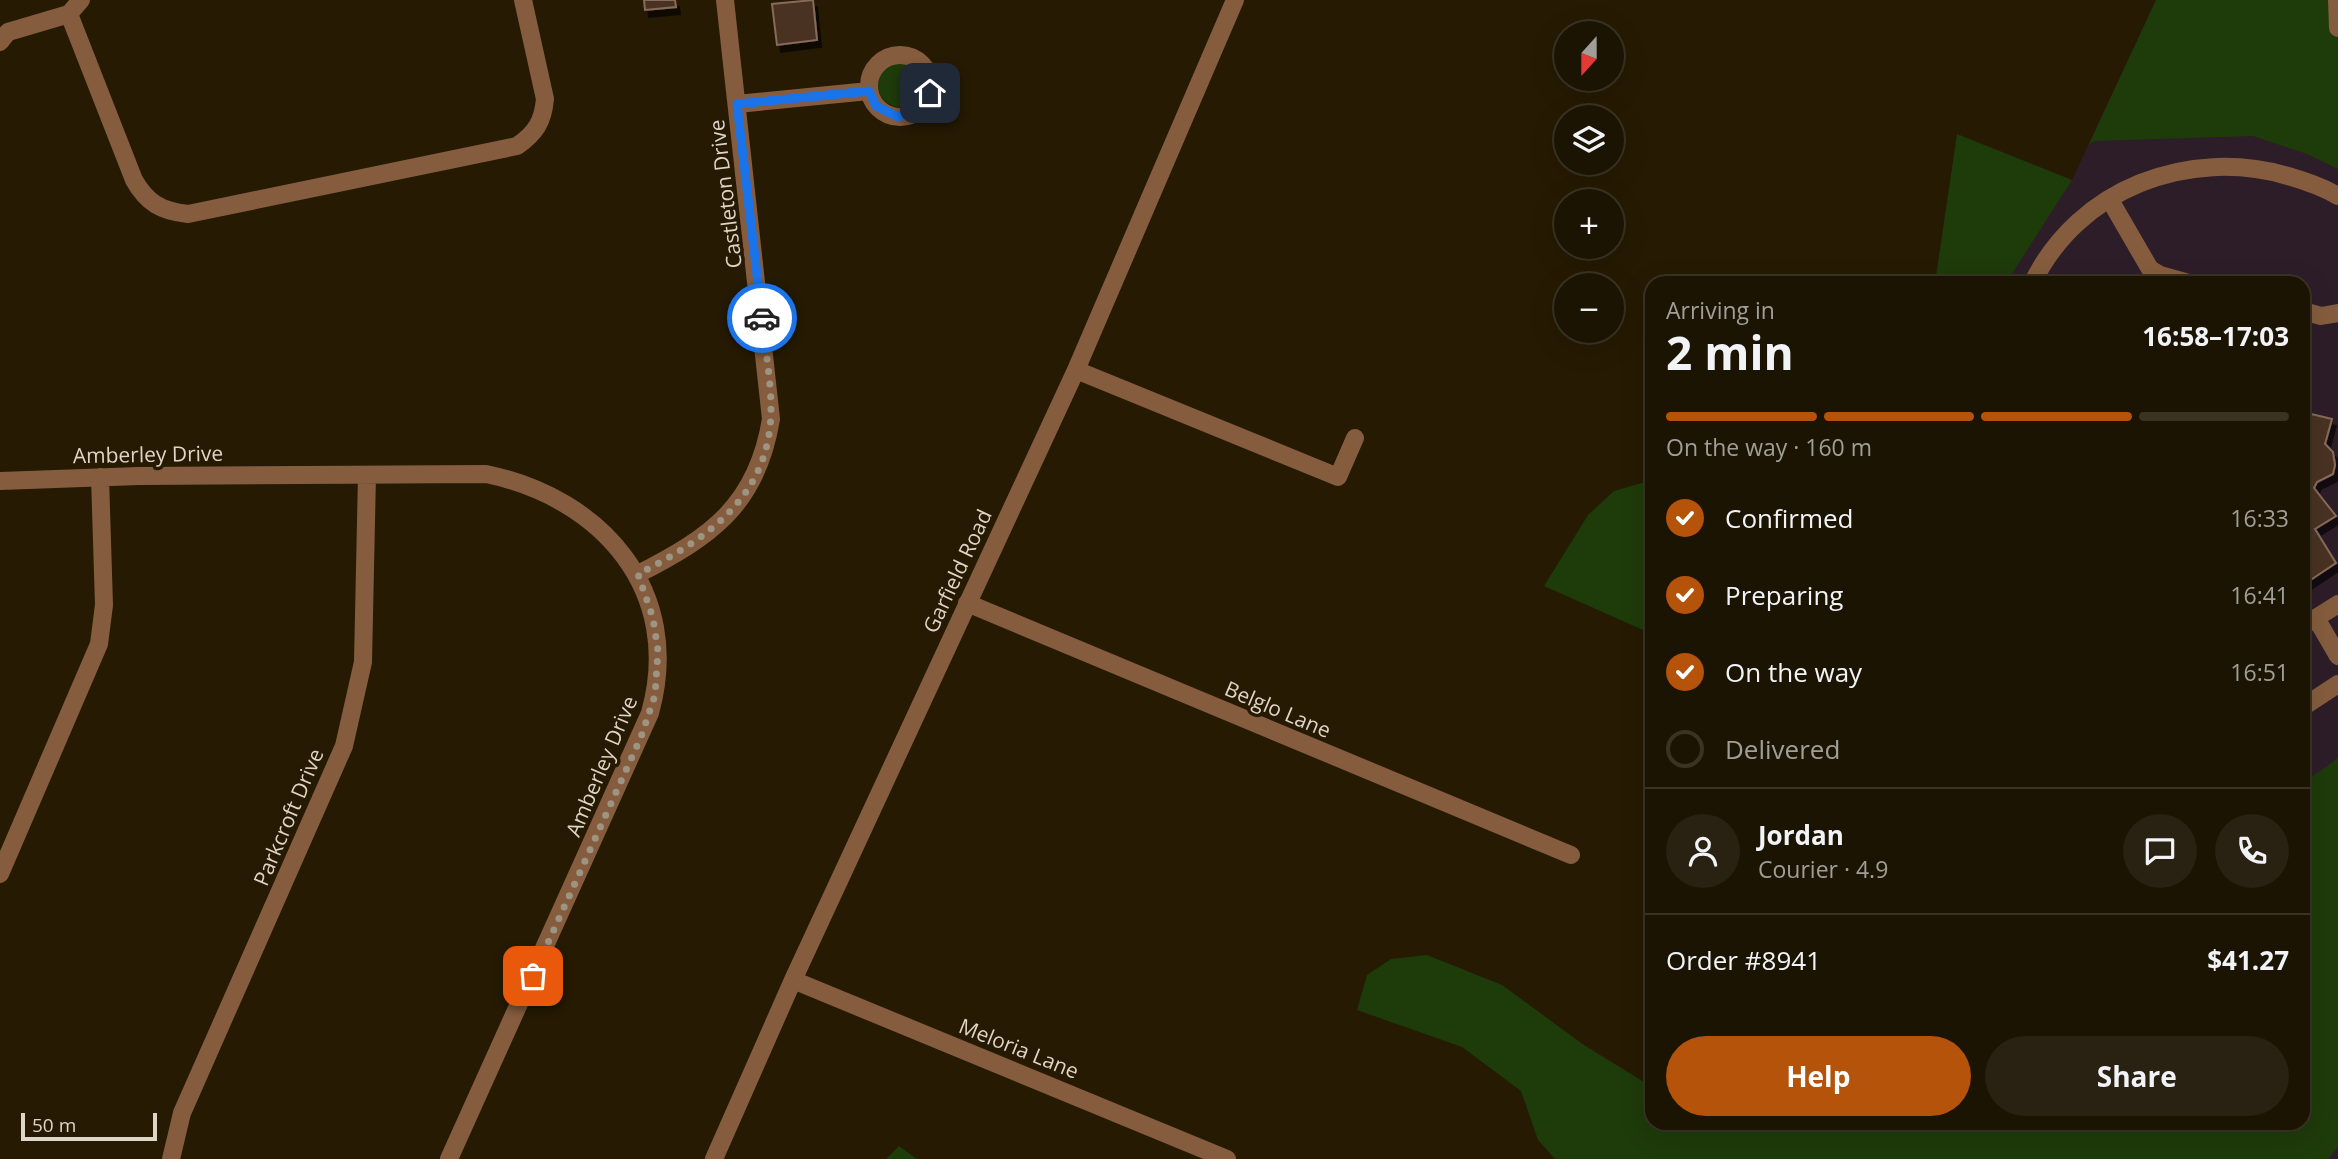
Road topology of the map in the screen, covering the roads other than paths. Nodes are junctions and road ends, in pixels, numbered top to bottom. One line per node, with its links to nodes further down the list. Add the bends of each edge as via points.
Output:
1 (81, 0): 6 (street)
2 (523, 0): 6 (street, via 545,99 534,133 517,146 188,215 162,209 144,197)
3 (724, 0): 10 (street, Castleton Drive)
4 (1235, 0): 17 (street, Garfield Road)
5 (2337, 0): 7 (street)
6 (69, 14): 8 (street)
7 (2338, 28)
8 (3, 34)
9 (869, 91): 10 (street)
10 (737, 104): 22 (street, Castleton Drive, via 771,407 767,442 748,489 726,518 699,541)
11 (2338, 196): 12 (street, via 2267,170 2221,166 2161,173)
12 (2110, 200): 13 (street, via 2083,217); 14 (street, via 2150,269)
13 (2037, 276)
14 (2164, 276)
15 (2310, 313): 16 (street)
16 (2338, 313)
17 (1076, 370): 18 (street, via 1338,477); 23 (street, Garfield Road)
18 (1355, 438)
19 (367, 475): 20 (street, Amberley Drive); 22 (street, Amberley Drive, via 486,474 535,488 575,508); 33 (street, Parkcroft Drive, via 363,662 344,746 182,1112)
20 (100, 477): 21 (street, Amberley Drive); 31 (street, via 104,605 99,644)
21 (0, 481)
22 (638, 574): 34 (street, Amberley Drive, via 658,651 650,713)
23 (967, 603): 30 (street, Belglo Lane); 32 (street, Garfield Road)
24 (2338, 604): 25 (street)
25 (2310, 621)
26 (2310, 623): 27 (street)
27 (2338, 656)
28 (2338, 684): 29 (street)
29 (2310, 702)
30 (1571, 855)
31 (0, 874)
32 (793, 980): 35 (street, Garfield Road); 36 (street, Meloria Lane)
33 (171, 1159)
34 (449, 1159)
35 (714, 1159)
36 (1227, 1159)

